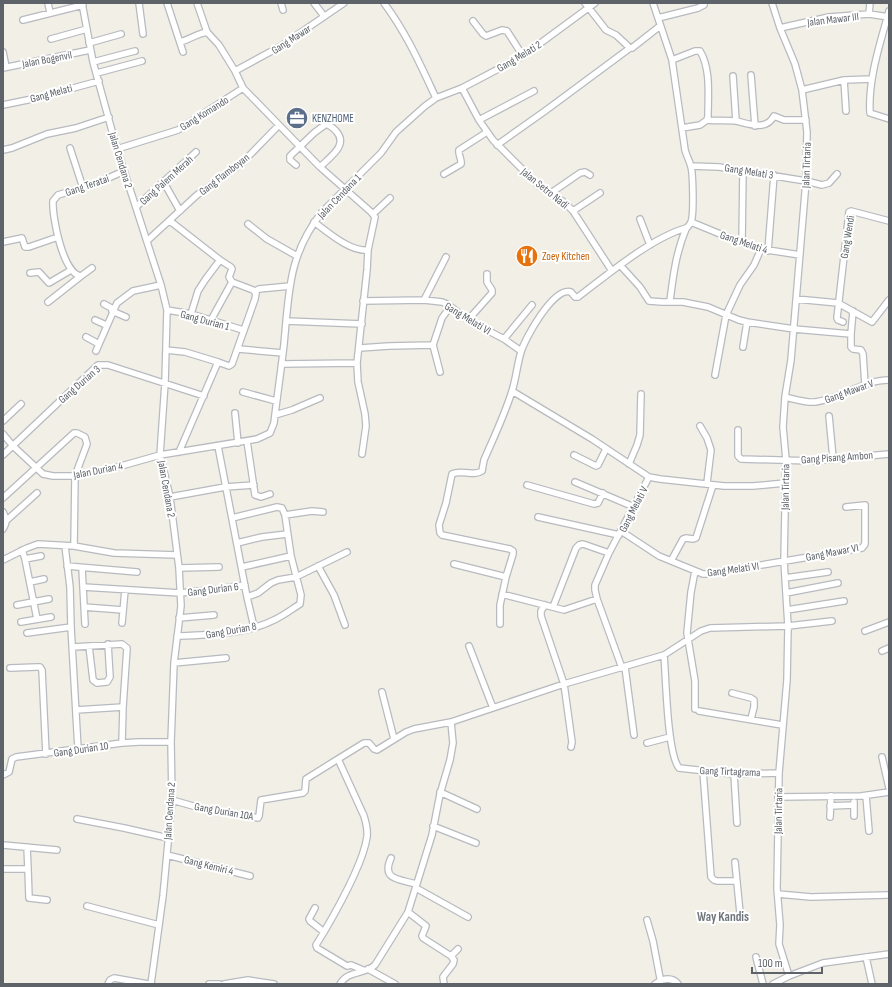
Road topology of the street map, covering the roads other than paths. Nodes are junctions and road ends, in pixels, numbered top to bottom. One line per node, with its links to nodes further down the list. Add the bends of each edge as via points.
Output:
1 (48, 3): 17 (street)
2 (139, 3): 29 (street)
3 (167, 3): 31 (street)
4 (197, 3): 27 (street)
5 (281, 3): 16 (street)
6 (314, 3): 20 (street)
7 (344, 3): 20 (street, Gang Mawar)
8 (384, 3): 54 (street, via 408,38)
9 (595, 3): 15 (street, Gang Melati 2)
10 (653, 3): 21 (street)
11 (704, 3): 21 (street, via 698,8)
12 (772, 3): 25 (street, Jalan Tirtaria)
13 (870, 3): 18 (street)
14 (82, 4): 17 (street); 26 (street, Jalan Cendana 2)
15 (587, 5): 33 (street, via 606,30); 38 (street, Gang Melati 2)
16 (283, 10)
17 (50, 13): 22 (street)
18 (869, 14): 19 (street, Jalan Mawar III); 25 (street, Jalan Mawar III, via 829,17)
19 (888, 15): 47 (street)
20 (324, 16): 43 (street, Gang Mawar, via 281,46)
21 (658, 18): 24 (street)
22 (22, 20)
23 (472, 21): 38 (street, via 486,36 502,30 507,31)
24 (660, 26): 33 (street); 39 (street)
25 (780, 28): 52 (street, Jalan Tirtaria, via 795,64)
26 (87, 29): 30 (street); 32 (street, Jalan Cendana 2)
27 (207, 32): 31 (street); 43 (street)
28 (121, 34): 32 (street)
29 (143, 34)
30 (51, 39)
31 (180, 42): 37 (street)
32 (89, 43): 34 (street, Jalan Cendana 2)
33 (630, 48): 67 (street)
34 (90, 50): 41 (street, Jalan Cendana 2); 42 (street, Jalan Bogenvil)
35 (134, 51): 41 (street)
36 (3, 52): 42 (street)
37 (183, 52)
38 (523, 56): 51 (street, Gang Melati 2)
39 (672, 60): 60 (street, via 700,51 707,77); 65 (street)
40 (142, 61): 44 (street)
41 (93, 62): 44 (street, Jalan Cendana 2)
42 (5, 67)
43 (235, 71): 50 (street)
44 (97, 73): 49 (street, Jalan Cendana 2)
45 (751, 75): 64 (street)
46 (733, 76): 62 (street)
47 (872, 79): 48 (street); 58 (street, via 870,113)
48 (844, 80): 52 (street); 56 (street)
49 (99, 81): 55 (street, Gang Melati); 57 (street, Jalan Cendana 2)
50 (243, 88): 63 (street); 70 (street, Gang Komando, via 178,130)
51 (462, 88): 54 (street, Gang Melati 2); 59 (street, Jalan Setro Nadi)
52 (802, 90): 61 (street, Jalan Tirtaria)
53 (534, 91): 59 (street)
54 (436, 98): 85 (street, Jalan Cendana 1, via 413,115 396,132 381,153)
55 (3, 105)
56 (846, 111)
57 (109, 117): 70 (street, Jalan Cendana 2); 71 (street, via 47,134)
58 (889, 119)
59 (479, 120): 66 (street, Jalan Setro Nadi)
60 (707, 120): 62 (street); 65 (street, via 700,125)
61 (806, 120): 64 (street, via 784,120 774,116 768,123); 83 (street, Jalan Tirtaria)
62 (736, 121): 64 (street)
63 (279, 125): 68 (street); 90 (street, Gang Flamboyan, via 242,163 212,183)
64 (755, 126)
65 (682, 128): 74 (street)
66 (487, 132): 67 (street, Jalan Setro Nadi); 78 (street, via 459,150 460,164)
67 (497, 145): 86 (street, Jalan Setro Nadi, via 539,186)
68 (300, 146): 73 (street, via 290,158); 75 (street); 75 (street, via 326,124 336,130 341,136 340,145)
69 (70, 148): 84 (street)
70 (117, 149): 77 (street, Jalan Cendana 2)
71 (3, 150)
72 (196, 152): 82 (street, Gang Palem Merah)
73 (296, 165)
74 (691, 166): 76 (street, Gang Melati 3); 97 (street)
75 (320, 167): 85 (street)
76 (743, 170): 80 (street, Gang Melati 3); 103 (street)
77 (124, 171): 84 (street, Gang Teratai); 89 (street, Jalan Cendana 2)
78 (444, 174)
79 (837, 174): 83 (street, Gang Melati 3, via 826,185)
80 (774, 175): 83 (street, Gang Melati 3); 107 (street)
81 (590, 176): 86 (street, via 585,172 580,173)
82 (163, 181): 89 (street, Gang Palem Merah); 90 (street)
83 (806, 181): 108 (street, Jalan Tirtaria)
84 (82, 188): 100 (street, Gang Teratai, via 58,195 53,201)
85 (345, 188): 92 (street); 96 (street, Jalan Cendana 1)
86 (551, 193): 91 (street, Jalan Setro Nadi)
87 (600, 193): 91 (street)
88 (390, 198): 92 (street)
89 (136, 207): 101 (street, Jalan Cendana 2)
90 (180, 211): 94 (street, Gang Flamboyan)
91 (574, 211): 115 (street, Jalan Setro Nadi)
92 (374, 214): 106 (street)
93 (640, 219): 104 (street)
94 (170, 221): 101 (street, Gang Flamboyan); 111 (street)
95 (889, 221): 129 (street, Gang Wendi, via 849,212)
96 (314, 222): 106 (street, via 351,247 362,251); 109 (street, Jalan Cendana 1)
97 (691, 222): 99 (street); 103 (street, Gang Melati 4)
98 (248, 224): 109 (street, via 267,239)
99 (686, 228): 104 (street, via 672,232); 127 (street, via 673,274)
100 (58, 236): 102 (street, via 29,247 25,246 22,238); 114 (street, Gang Teratai)
101 (147, 241): 120 (street, Jalan Cendana 2)
102 (3, 242)
103 (742, 243): 105 (street, Gang Melati 4)
104 (650, 245): 112 (street)
105 (761, 249): 107 (street, Gang Melati 4); 137 (street)
106 (368, 250): 126 (street)
107 (768, 251): 108 (street, Gang Melati 4)
108 (800, 255): 123 (street, Jalan Tirtaria)
109 (297, 256): 121 (street, Jalan Cendana 1)
110 (446, 257): 124 (street)
111 (220, 260): 119 (street, via 231,267 229,277); 136 (street, via 198,291)
112 (620, 265): 115 (street); 127 (street, via 649,301)
113 (92, 268): 118 (street)
114 (71, 270): 116 (street, via 51,283 39,272); 118 (street)
115 (612, 271): 159 (street, via 578,297 568,291 556,296 530,332)
116 (30, 273)
117 (487, 274): 141 (street, via 487,284 492,293)
118 (81, 276): 128 (street)
119 (232, 282): 122 (street); 140 (street)
120 (161, 285): 133 (street, via 133,291 116,303); 134 (street, Jalan Cendana 2)
121 (290, 286): 122 (street); 142 (street, Jalan Cendana 1)
122 (255, 291): 148 (street, via 255,299)
123 (796, 298): 129 (street); 147 (street, Jalan Tirtaria)
124 (424, 300): 126 (street, Gang Melati VI); 132 (street, Gang Melati VI, via 442,302)
125 (889, 300): 135 (street, via 872,322)
126 (363, 301): 145 (street)
127 (670, 301): 137 (street, via 708,307)
128 (48, 302)
129 (838, 303): 135 (street); 144 (street, via 837,318)
130 (104, 304): 133 (street)
131 (532, 305): 151 (street)
132 (450, 307): 141 (street, Gang Melati VI); 153 (street, via 442,318)
133 (113, 310): 138 (street); 146 (street)
134 (166, 310): 136 (street, Gang Durian 1); 157 (street, Jalan Cendana 2)
135 (853, 311): 149 (street)
136 (191, 314): 140 (street, Gang Durian 1)
137 (726, 315): 143 (street); 165 (street)
138 (126, 317)
139 (95, 320): 146 (street)
140 (211, 320): 148 (street, Gang Durian 1)
141 (468, 320): 151 (street, Gang Melati VI)
142 (286, 321): 145 (street); 160 (street, Jalan Cendana 1)
143 (747, 322): 147 (street); 154 (street)
144 (843, 322)
145 (362, 324): 155 (street)
146 (106, 325): 152 (street)
147 (794, 329): 149 (street); 173 (street, Jalan Tirtaria, via 792,360)
148 (243, 330): 156 (street)
149 (850, 334): 168 (street, via 851,347 861,350 863,354)
150 (86, 337): 152 (street)
151 (504, 339): 159 (street, Gang Melati VI)
152 (99, 344): 158 (street)
153 (433, 345): 155 (street); 164 (street)
154 (743, 347)
155 (360, 348): 162 (street)
156 (238, 349): 160 (street); 161 (street, via 231,366)
157 (166, 350): 161 (street, via 185,352); 167 (street, Jalan Cendana 2)
158 (96, 351)
159 (521, 351): 169 (street)
160 (283, 354): 163 (street, Jalan Cendana 1)
161 (218, 362): 172 (street)
162 (357, 363): 163 (street); 191 (street, via 366,426)
163 (282, 364): 175 (street, Jalan Cendana 1)
164 (440, 372)
165 (715, 375)
166 (889, 380): 168 (street, Gang Mawar V, via 878,380)
167 (165, 383): 172 (street, Gang Durian 3); 186 (street, Gang Durian 3, via 108,365 98,365); 190 (street, Jalan Cendana 2)
168 (865, 385): 173 (street, Gang Mawar V, via 814,402)
169 (512, 391): 188 (street); 247 (street, via 482,471 452,474 439,525 442,535 511,549 513,554)
170 (243, 392): 175 (street)
171 (641, 394): 197 (street, via 640,435)
172 (204, 396): 189 (street)
173 (785, 397): 196 (street, Jalan Tirtaria, via 782,427)
174 (320, 398): 178 (street)
175 (276, 401): 178 (street, Jalan Cendana 1)
176 (20, 404): 180 (street)
177 (235, 413): 185 (street)
178 (275, 415): 184 (street, Jalan Cendana 1, via 270,434)
179 (829, 416): 195 (street)
180 (3, 421)
181 (700, 426): 202 (street, via 711,450)
182 (738, 430): 196 (street, Gang Pisang Ambon, via 738,456 741,459)
183 (3, 434): 186 (street, Jalan Durian 4)
184 (247, 441): 185 (street, Jalan Cendana 1); 204 (street)
185 (238, 443): 187 (street, Jalan Cendana 1)
186 (13, 446): 193 (street); 198 (street, Jalan Durian 4)
187 (218, 446): 189 (street, Jalan Cendana 1); 207 (street)
188 (606, 449): 194 (street, via 596,466); 197 (street)
189 (180, 452): 190 (street, Jalan Cendana 1)
190 (160, 454): 199 (street, Jalan Durian 4, via 107,470); 211 (street, Jalan Cendana 2)
191 (362, 454)
192 (889, 454): 195 (street, Gang Pisang Ambon)
193 (3, 455)
194 (574, 455)
195 (833, 458): 196 (street, Gang Pisang Ambon)
196 (786, 460): 203 (street, Jalan Tirtaria)
197 (629, 464): 200 (street)
198 (36, 469): 199 (street, Jalan Durian 4, via 47,476); 199 (street, via 77,433 85,437 87,444); 212 (street)
199 (75, 476): 226 (street)
200 (649, 477): 202 (street, Gang Melati V); 213 (street, Gang Melati V)
201 (574, 482): 209 (street)
202 (707, 483): 206 (street, Gang Melati V)
203 (785, 483): 206 (street, Gang Melati V, via 753,486); 236 (street, Jalan Tirtaria)
204 (254, 485): 207 (street); 210 (street, via 257,497)
205 (527, 485): 209 (street, via 594,504 598,503)
206 (713, 485): 235 (street, via 696,538 683,539)
207 (225, 488): 211 (street); 219 (street)
208 (37, 493): 220 (street)
209 (603, 493): 213 (street)
210 (270, 494)
211 (170, 497): 230 (street, Jalan Cendana 2)
212 (3, 498)
213 (634, 507): 222 (street, Gang Melati V)
214 (846, 507): 236 (street, Gang Mawar VI, via 866,505 865,544 862,548)
215 (3, 512): 220 (street)
216 (323, 512): 217 (street)
217 (285, 515): 219 (street, via 278,506); 223 (street)
218 (538, 517): 222 (street)
219 (232, 518): 224 (street)
220 (7, 520): 221 (street)
221 (3, 530)
222 (620, 533): 229 (street, Gang Melati V); 235 (street, Gang Melati VI)
223 (287, 534): 224 (street); 232 (street)
224 (237, 543): 241 (street)
225 (65, 546): 226 (street); 227 (street, via 38,544); 238 (street)
226 (74, 546): 230 (street, via 114,553)
227 (22, 550): 233 (street); 234 (street)
228 (347, 552): 239 (street)
229 (609, 553): 261 (street, Gang Melati V, via 595,585); 267 (street, via 578,545)
230 (177, 555): 243 (street, Jalan Cendana 2)
231 (42, 556): 233 (street)
232 (291, 556): 241 (street); 248 (street)
233 (25, 559): 251 (street)
234 (3, 560)
235 (671, 561): 244 (street, Gang Melati VI)
236 (784, 561): 244 (street, Gang Melati VI, via 708,574); 249 (street, Jalan Tirtaria)
237 (454, 564): 247 (street)
238 (68, 566): 242 (street); 282 (street)
239 (318, 566): 248 (street); 280 (street, via 334,595)
240 (219, 567): 243 (street)
241 (242, 567): 253 (street)
242 (82, 568): 245 (street); 254 (street)
243 (179, 568): 256 (street, Jalan Cendana 2)
244 (695, 571): 287 (street, via 688,614)
245 (137, 572)
246 (828, 572): 249 (street)
247 (506, 577): 258 (street)
248 (296, 578): 259 (street, via 278,580); 283 (street, Gang Durian 8, via 301,595 300,604 274,621)
249 (785, 578): 257 (street, Jalan Tirtaria)
250 (44, 579): 251 (street)
251 (30, 582): 263 (street)
252 (838, 584): 257 (street)
253 (245, 585): 256 (street, Gang Durian 6); 259 (street)
254 (83, 587): 255 (street, Gang Durian 6); 266 (street)
255 (125, 590): 256 (street, Gang Durian 6); 268 (street)
256 (180, 593): 272 (street, Jalan Cendana 2)
257 (786, 593): 269 (street, Jalan Tirtaria)
258 (502, 594): 265 (street); 279 (street)
259 (247, 597): 283 (street)
260 (49, 599): 263 (street)
261 (597, 599): 267 (street, via 568,610); 297 (street, Gang Melati V)
262 (844, 600): 269 (street)
263 (33, 602): 264 (street); 273 (street)
264 (17, 605)
265 (545, 606): 267 (street); 299 (street, via 541,616)
266 (84, 607): 268 (street); 278 (street)
267 (553, 607)
268 (123, 610): 277 (street)
269 (787, 610): 281 (street, Jalan Tirtaria)
270 (214, 615): 272 (street)
271 (51, 617): 273 (street)
272 (179, 618): 286 (street, Jalan Cendana 2)
273 (37, 619): 275 (street)
274 (832, 621): 281 (street)
275 (21, 622)
276 (889, 622): 284 (street)
277 (122, 623)
278 (85, 624)
279 (500, 624)
280 (345, 625)
281 (788, 626): 287 (street, via 718,627 701,631); 307 (street, Jalan Tirtaria, via 787,680)
282 (71, 627): 285 (street); 291 (street)
283 (254, 627): 286 (street, Gang Durian 8)
284 (865, 631)
285 (27, 633)
286 (177, 636): 296 (street, Jalan Cendana 2)
287 (688, 639): 294 (street); 305 (street, via 697,710)
288 (108, 644): 289 (street); 289 (street, via 110,677 107,682 97,683 93,680); 302 (street, via 122,644 127,648)
289 (89, 646): 291 (street)
290 (469, 646): 303 (street)
291 (73, 647): 304 (street)
292 (889, 648): 293 (street)
293 (882, 651)
294 (664, 655): 297 (street); 309 (street)
295 (226, 658): 296 (street)
296 (174, 663): 311 (street, Jalan Cendana 2)
297 (624, 667): 299 (street); 308 (street, Gang Melati V)
298 (10, 668): 316 (street, via 40,667 42,670)
299 (564, 684): 303 (street); 314 (street)
300 (382, 692): 310 (street)
301 (732, 693): 305 (street, via 754,700)
302 (123, 707): 304 (street); 312 (street)
303 (493, 708): 306 (street)
304 (76, 710): 315 (street)
305 (751, 720): 307 (street)
306 (451, 722): 310 (street, via 414,729); 325 (street, via 453,744)
307 (782, 725): 320 (street, Jalan Tirtaria)
308 (634, 735)
309 (670, 737): 313 (street); 319 (street, Gang Tirtagrama, via 679,768)
310 (394, 739): 318 (street, via 377,750 369,743 364,743)
311 (171, 742): 312 (street, Gang Durian 10); 331 (street, Jalan Cendana 2)
312 (122, 743): 315 (street, Gang Durian 10)
313 (647, 743)
314 (571, 747)
315 (78, 749): 316 (street, Gang Durian 10)
316 (46, 754): 322 (street, Gang Durian 10, via 12,759 9,772)
317 (882, 757): 323 (street)
318 (338, 759): 331 (street, Gang Durian 10A, via 306,779 303,793 261,800 258,818 200,808); 364 (street, via 364,816 367,837 359,863)
319 (703, 771): 321 (street, Gang Tirtagrama); 352 (street, via 712,879)
320 (779, 773): 321 (street, Gang Tirtagrama); 330 (street, Jalan Tirtaria)
321 (734, 774): 338 (street)
322 (3, 776)
323 (888, 779): 324 (street)
324 (889, 788)
325 (440, 792): 334 (street); 339 (street)
326 (889, 792): 329 (street)
327 (831, 796): 328 (street); 330 (street); 333 (street)
328 (854, 796): 329 (street); 332 (street)
329 (866, 796): 340 (street)
330 (778, 797): 354 (street, Jalan Tirtaria)
331 (172, 800): 341 (street, Jalan Cendana 2)
332 (854, 805): 333 (street); 335 (street)
333 (830, 806): 336 (street)
334 (477, 809)
335 (854, 816)
336 (830, 817)
337 (77, 819): 341 (street)
338 (737, 823)
339 (434, 826): 342 (street); 353 (street)
340 (869, 831)
341 (168, 838): 346 (street, Jalan Cendana 2)
342 (476, 843)
343 (3, 845): 344 (street)
344 (27, 847): 345 (street); 350 (street)
345 (57, 850)
346 (167, 855): 351 (street, Gang Kemiri 4); 363 (street, Jalan Cendana 2)
347 (391, 858): 353 (street, via 388,864 389,874)
348 (735, 862): 352 (street)
349 (3, 869): 350 (street)
350 (28, 869): 356 (street, via 29,898)
351 (250, 876)
352 (736, 881): 360 (street)
353 (416, 886): 359 (street); 361 (street)
354 (778, 894): 355 (street, via 812,897); 371 (street, Jalan Tirtaria, via 779,944)
355 (888, 895)
356 (47, 900)
357 (88, 906): 363 (street)
358 (315, 908): 364 (street, via 309,919)
359 (408, 912): 367 (street, via 426,926 423,938); 370 (street, via 384,952 374,965)
360 (740, 913)
361 (468, 917)
362 (647, 920): 372 (street)
363 (159, 925): 375 (street, Jalan Cendana 2)
364 (324, 932): 370 (street, via 316,945 318,950 347,966 352,965)
365 (458, 949): 367 (street)
366 (889, 954): 369 (street)
367 (451, 956): 382 (street, via 453,964 443,977)
368 (756, 957): 385 (street)
369 (866, 957): 371 (street, via 823,963); 387 (street)
370 (366, 970): 380 (street, via 348,975); 381 (street)
371 (788, 976): 386 (street)
372 (661, 980): 383 (street); 384 (street, via 671,979)
373 (231, 983): 378 (street); 379 (street, via 248,980)
374 (108, 984): 375 (street, via 114,978)
375 (150, 984)
376 (210, 984): 377 (street)
377 (219, 984)
378 (224, 984)
379 (274, 984)
380 (340, 984)
381 (395, 984)
382 (444, 984)
383 (655, 984)
384 (678, 984)
385 (763, 984)
386 (773, 984)
387 (872, 984)

